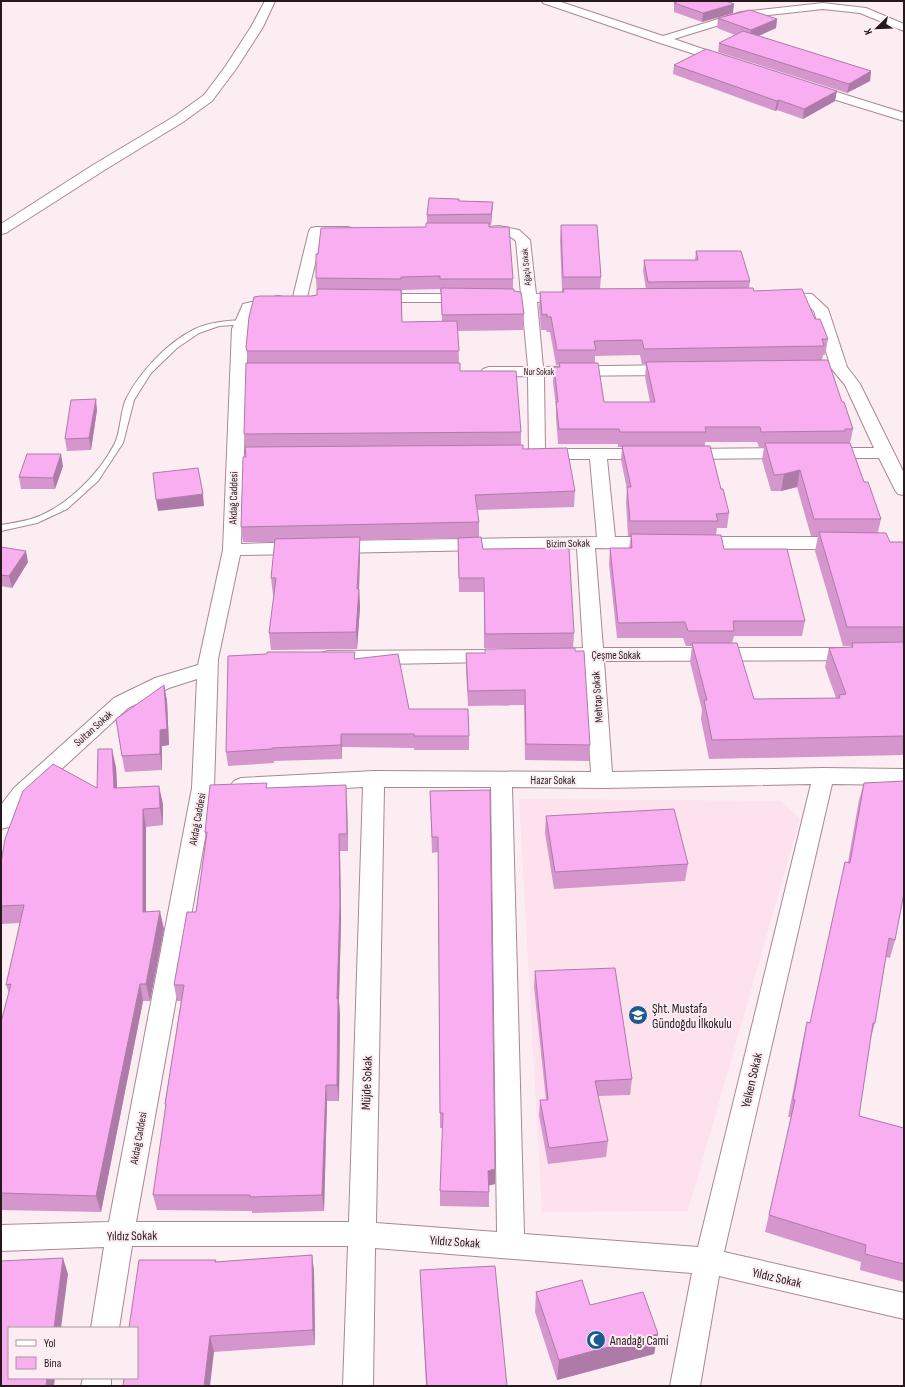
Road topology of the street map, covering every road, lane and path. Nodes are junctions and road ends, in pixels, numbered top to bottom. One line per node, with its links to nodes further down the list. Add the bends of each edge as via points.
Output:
1 (270, 1): 8 (street, via 250,39 208,98 179,119)
2 (547, 1): 4 (street)
3 (904, 28): 4 (street, via 862,10 823,6 741,15)
4 (661, 40): 5 (street)
5 (737, 64)
6 (798, 83): 7 (street)
7 (904, 117)
8 (1, 230)
9 (363, 231): 11 (street, via 316,231)
10 (465, 231): 16 (street, Ağaçlı Sokak, via 512,230 518,234 523,240)
11 (300, 297): 12 (street); 17 (street, via 291,297)
12 (316, 297)
13 (363, 298): 16 (street)
14 (584, 298): 16 (street)
15 (767, 298): 21 (street, via 807,297 821,309 831,368 852,384)
16 (528, 299): 20 (street, Ağaçlı Sokak)
17 (246, 314): 24 (lane, via 196,331 174,346 148,372 130,400 119,443 95,479 64,507 34,521); 28 (street, Akdağ Caddesi, via 240,329 246,372 242,456)
18 (688, 370): 20 (street, Nur Sokak)
19 (473, 372): 20 (street, Nur Sokak)
20 (536, 372): 22 (street, Ağaçlı Sokak, via 529,454)
21 (885, 453): 22 (street); 23 (street)
22 (598, 454): 26 (street)
23 (904, 490)
24 (1, 528)
25 (586, 542): 26 (street, Bizim Sokak); 28 (street, Bizim Sokak); 31 (street, Mehtap Sokak)
26 (607, 542): 27 (street, Bizim Sokak)
27 (857, 543)
28 (232, 550): 34 (street, Akdağ Caddesi)
29 (904, 654): 31 (street, Çeşme Sokak)
30 (539, 655): 31 (street, Çeşme Sokak)
31 (594, 655): 39 (street, Mehtap Sokak)
32 (507, 656): 33 (street)
33 (311, 658)
34 (214, 662): 40 (street, Akdağ Caddesi); 41 (street, Sultan Sokak, via 121,703 22,793)
35 (823, 776): 36 (street, Hazar Sokak); 39 (street, Hazar Sokak); 46 (street, Yelken Sokak)
36 (904, 777)
37 (374, 779): 38 (street, Hazar Sokak); 40 (street, Hazar Sokak); 43 (street, Müjde Sokak)
38 (501, 780): 39 (street, Hazar Sokak); 45 (street)
39 (602, 780)
40 (203, 788): 42 (street, Akdağ Caddesi)
41 (1, 821)
42 (120, 1234): 43 (street, Yıldız Sokak); 44 (street, Yıldız Sokak); 48 (street, Akdağ Caddesi)
43 (362, 1234): 45 (street, Yıldız Sokak); 49 (street, Müjde Sokak)
44 (1, 1238)
45 (511, 1245): 46 (street, Yıldız Sokak)
46 (708, 1261): 47 (street, Yıldız Sokak); 50 (street, Yelken Sokak)
47 (904, 1306)
48 (105, 1327)
49 (358, 1386)
50 (686, 1386)

